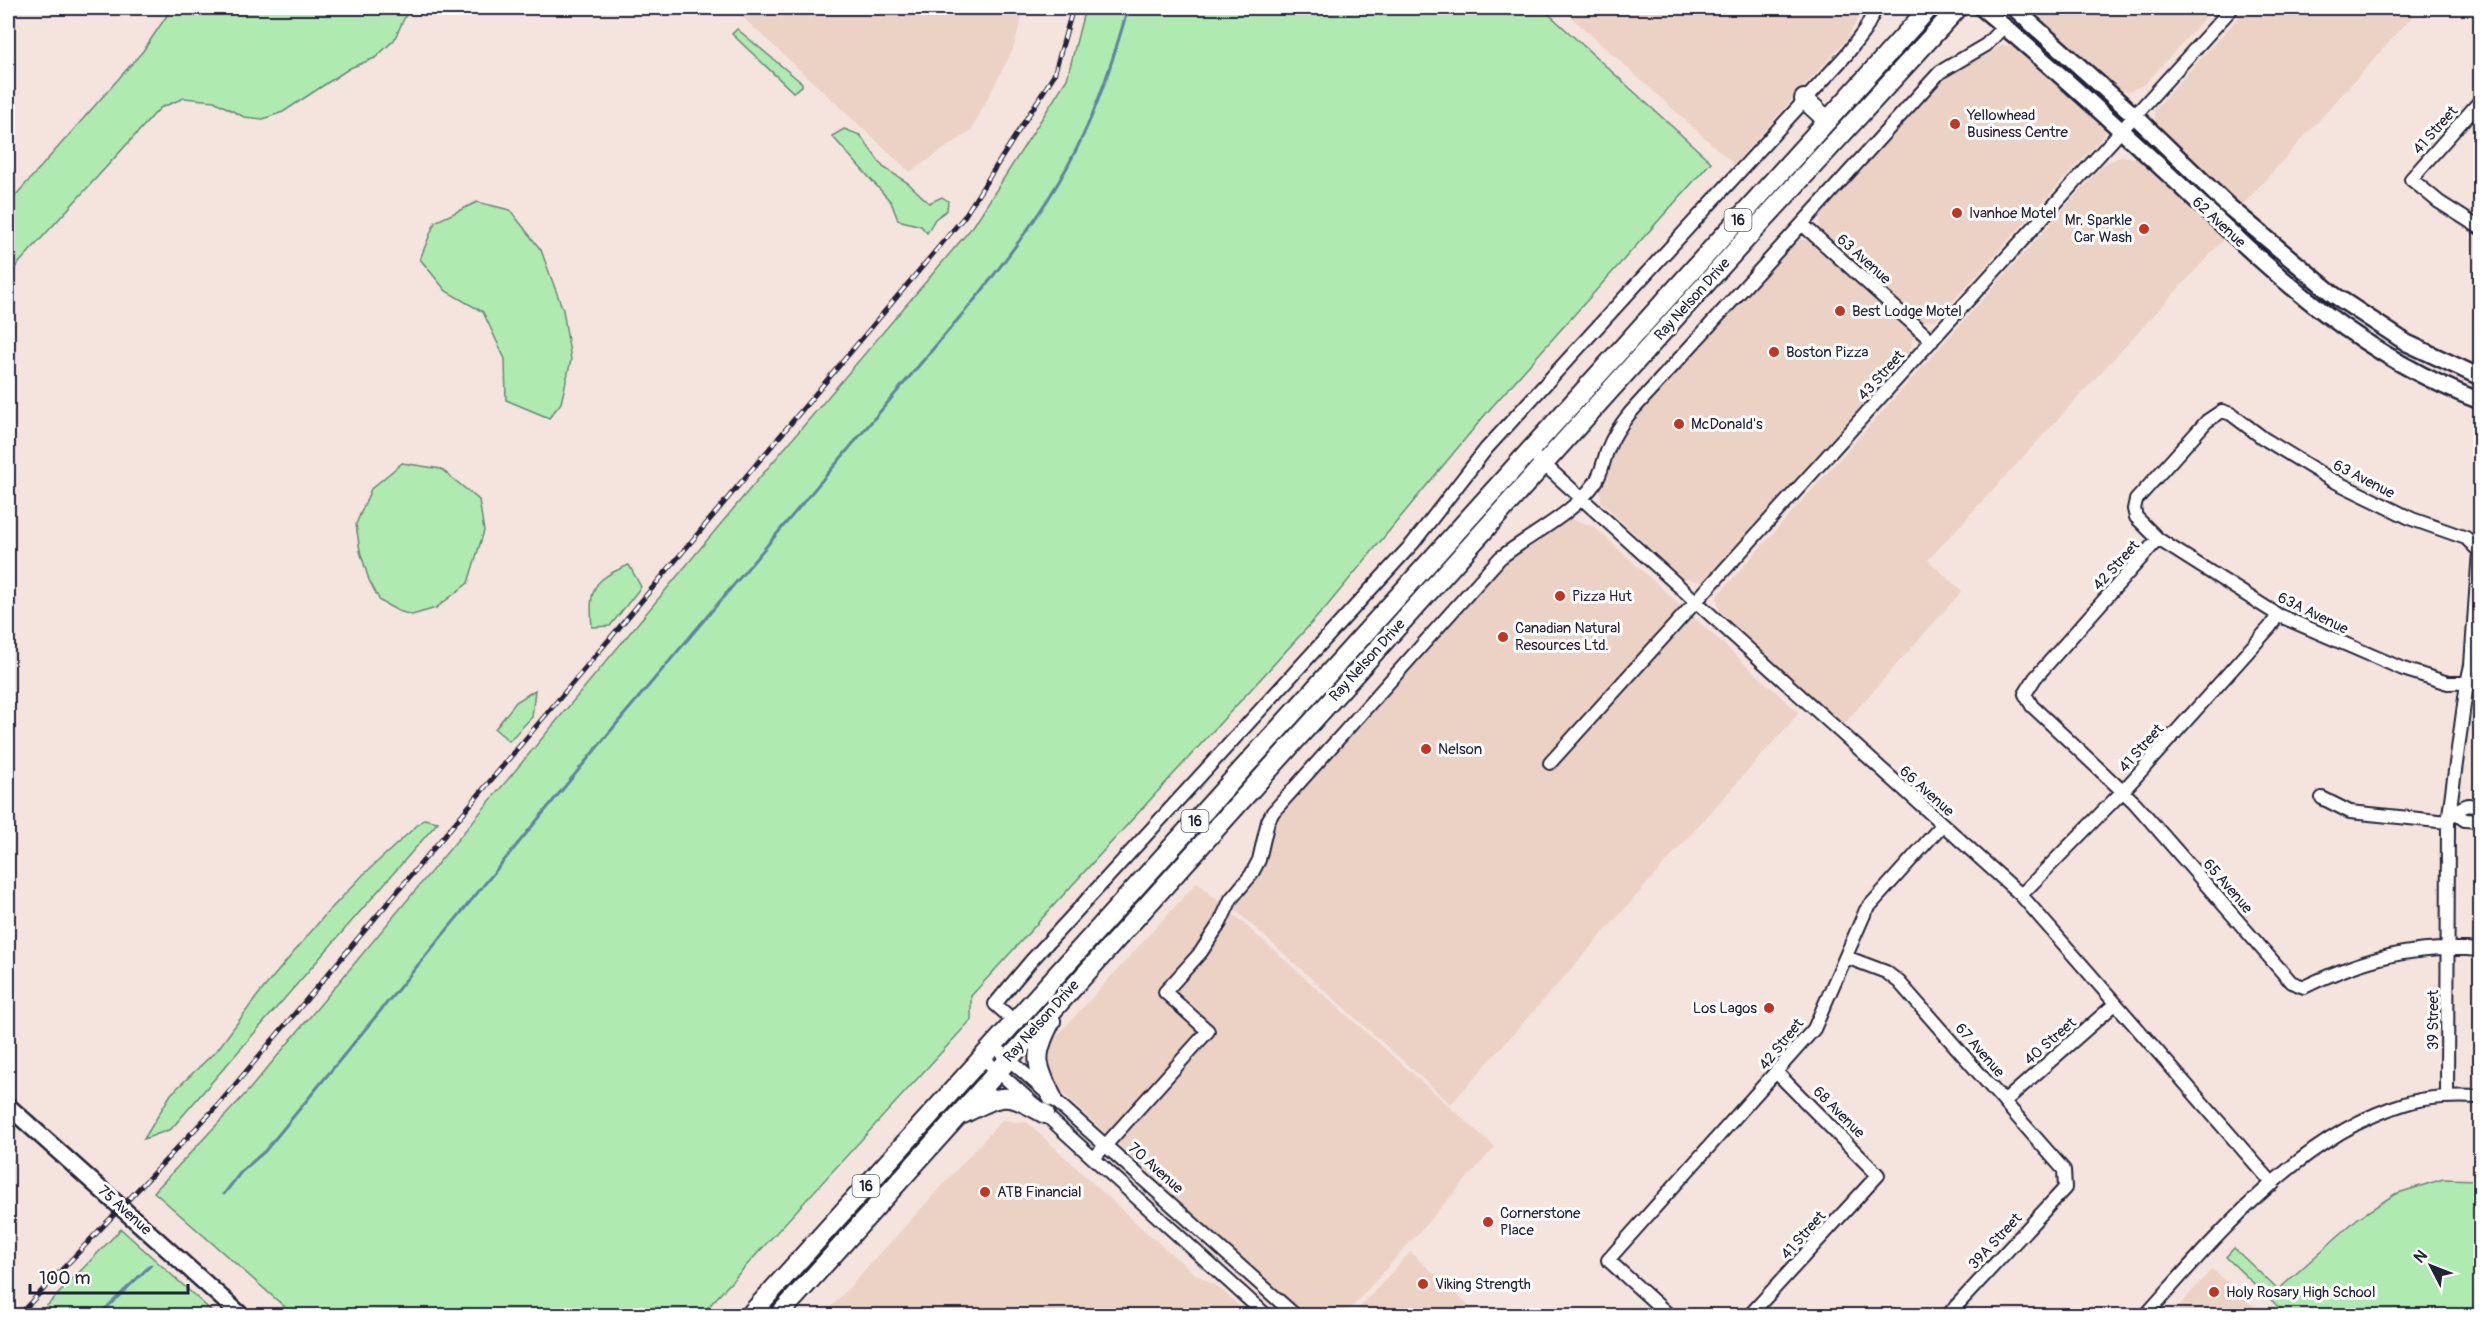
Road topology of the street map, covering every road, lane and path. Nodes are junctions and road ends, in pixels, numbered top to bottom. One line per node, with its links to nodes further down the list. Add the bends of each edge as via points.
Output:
1 (1876, 8): 8 (street, via 1847,54)
2 (1929, 8): 11 (highway, Ray Nelson Drive / 16)
3 (1958, 8): 20 (highway, Ray Nelson Drive / 16)
4 (1982, 8): 7 (main road, 62 Avenue)
5 (2232, 8): 10 (street, 43 Street)
6 (2020, 10): 10 (main road, 62 Avenue)
7 (2004, 26): 12 (main road, 62 Avenue); 13 (street, via 1986,45 1940,72)
8 (1804, 99): 11 (highway); 42 (street, via 1486,449 1413,543 1031,961 995,1004)
9 (2481, 101): 14 (street, 41 Street, via 2411,179)
10 (2135, 116): 12 (street, 43 Street); 16 (main road, 62 Avenue, via 2228,206 2352,309 2424,352)
11 (1827, 120): 19 (highway, Ray Nelson Drive / 16)
12 (2121, 131): 15 (street, 43 Street); 17 (main road, 62 Avenue, via 2265,265 2333,322 2406,367)
13 (1802, 224): 15 (street, 63 Avenue); 21 (street, via 1626,418 1608,448 1599,476)
14 (2481, 228)
15 (1932, 341): 24 (street, 43 Street)
16 (2481, 377)
17 (2481, 401)
18 (2231, 414): 22 (street, 42 Street, via 2222,411 2207,421 2136,500 2136,517); 23 (street, 63 Avenue, via 2330,479 2412,519 2466,538 2479,550)
19 (1529, 451): 20 (street, 66 Avenue); 42 (highway, Ray Nelson Drive / 16)
20 (1543, 464): 21 (street, 66 Avenue); 40 (highway, Ray Nelson Drive / 16)
21 (1581, 500): 24 (street, 66 Avenue); 52 (street, via 1568,513 1500,558 1273,812 1251,876 1231,899 1201,952 1165,992 1208,1031)
22 (2158, 539): 25 (street, 63A Avenue); 28 (street, 42 Street)
23 (2480, 563): 27 (street, 39 Street)
24 (1696, 603): 29 (street, 43 Street); 35 (street, 66 Avenue)
25 (2278, 615): 27 (street, 63A Avenue, via 2403,669 2448,683); 30 (street, 41 Street)
26 (2481, 682): 27 (street, 63A Avenue)
27 (2468, 683): 33 (street, 39 Street)
28 (2025, 694): 30 (street, 65 Avenue, via 2032,706)
29 (1551, 763)
30 (2123, 791): 36 (street, 41 Street); 37 (street, 65 Avenue, via 2291,982 2304,987 2365,960)
31 (2322, 798): 33 (street, via 2350,812)
32 (2481, 807): 33 (street, via 2468,805)
33 (2450, 814): 34 (street); 37 (street, 39 Street)
34 (2481, 821)
35 (1942, 825): 36 (street, 66 Avenue); 39 (street, 42 Street, via 1866,910)
36 (2021, 895): 41 (street, 66 Avenue)
37 (2448, 947): 38 (street, 65 Avenue); 46 (street, 39 Street)
38 (2481, 950)
39 (1846, 957): 45 (street, 42 Street, via 1814,1029); 48 (street, 67 Avenue, via 1886,972 1899,982)
40 (1063, 997): 44 (highway, Ray Nelson Drive / 16); 50 (highway, via 1037,1053)
41 (2115, 1004): 48 (street, 40 Street); 55 (street, 66 Avenue)
42 (1014, 1021): 43 (highway, Ray Nelson Drive / 16)
43 (988, 1051): 44 (street, 70 Avenue); 58 (highway, Ray Nelson Drive / 16)
44 (1002, 1064): 50 (street, 70 Avenue); 50 (street, 70 Avenue); 51 (highway, Ray Nelson Drive / 16)
45 (1777, 1073): 54 (street, 68 Avenue); 62 (street, 42 Street, via 1608,1260)
46 (2447, 1095): 47 (street); 55 (street, via 2405,1103 2370,1116 2337,1134)
47 (2481, 1097)
48 (2005, 1101): 56 (street, 67 Avenue, via 2064,1170)
49 (8, 1106): 57 (main road, 75 Avenue)
50 (1048, 1106): 51 (highway, via 1005,1096); 52 (street, 70 Avenue); 53 (street, 70 Avenue)
51 (953, 1119): 59 (highway, Ray Nelson Drive / 16)
52 (1107, 1143): 53 (street); 61 (street, 70 Avenue)
53 (1094, 1158): 60 (street, 70 Avenue)
54 (1878, 1175): 63 (street, 41 Street)
55 (2273, 1184): 65 (street, via 2223,1229)
56 (2065, 1188): 64 (street, 39A Street)
57 (242, 1316)
58 (749, 1316)
59 (778, 1316)
60 (1267, 1316)
61 (1296, 1316)
62 (1670, 1316)
63 (1749, 1316)
64 (1947, 1316)
65 (2145, 1316)

